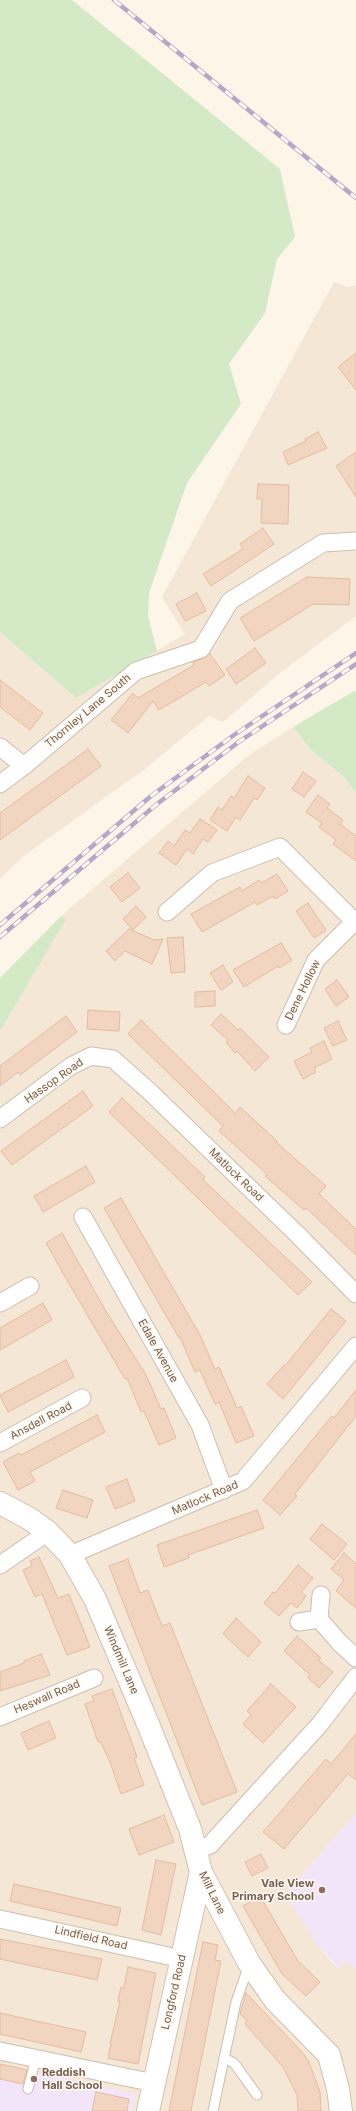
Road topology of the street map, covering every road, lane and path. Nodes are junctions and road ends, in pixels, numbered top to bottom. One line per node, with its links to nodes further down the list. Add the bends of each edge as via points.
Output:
1 (356, 541): 3 (street, Thornley Lane South, via 323,544 230,601 202,649 136,671)
2 (0, 747): 3 (street)
3 (24, 766): 4 (street, Thornley Lane South)
4 (0, 784)
5 (167, 912): 6 (street, via 212,872 280,847)
6 (355, 922): 7 (street, Dene Hollow, via 316,960)
7 (286, 1025)
8 (113, 1058): 9 (street, Hassop Road, via 91,1056 71,1066); 12 (street, Matlock Road)
9 (0, 1119)
10 (83, 1217): 17 (street, Edale Avenue, via 200,1425)
11 (30, 1286): 13 (street)
12 (356, 1294)
13 (0, 1303)
14 (356, 1346): 17 (street, Matlock Road, via 243,1481)
15 (82, 1398): 16 (street, Ansdell Road)
16 (0, 1443)
17 (224, 1490): 20 (street, Matlock Road)
18 (0, 1504): 19 (street, Windmill Lane, via 30,1519)
19 (48, 1532): 20 (street, Windmill Lane); 21 (street)
20 (70, 1554): 29 (street, Windmill Lane, via 95,1599 148,1724)
21 (0, 1565)
22 (321, 1595): 23 (street)
23 (319, 1619): 24 (street); 25 (street)
24 (299, 1622)
25 (356, 1658)
26 (356, 1677): 29 (street, via 320,1724 210,1845)
27 (94, 1678): 28 (street, Heswall Road)
28 (0, 1717)
29 (196, 1850): 30 (street, Mill Lane)
30 (201, 1872): 32 (street, Mill Lane); 33 (street, Longford Road)
31 (0, 1919): 34 (street, Lindfield Road)
32 (227, 1922): 33 (street, via 206,1919 195,1922); 35 (street, Mill Lane)
33 (188, 1929): 34 (street, Longford Road)
34 (182, 1959): 39 (street, Longford Road)
35 (249, 1963): 38 (lane, via 236,2002); 44 (street, Mill Lane, via 275,2000 329,2055)
36 (0, 2051): 37 (street)
37 (36, 2058): 39 (street); 40 (lane)
38 (224, 2058): 41 (lane, via 234,2063); 43 (lane)
39 (154, 2082): 42 (street, Longford Road)
40 (28, 2089)
41 (257, 2095)
42 (148, 2111)
43 (213, 2111)
44 (341, 2111)

